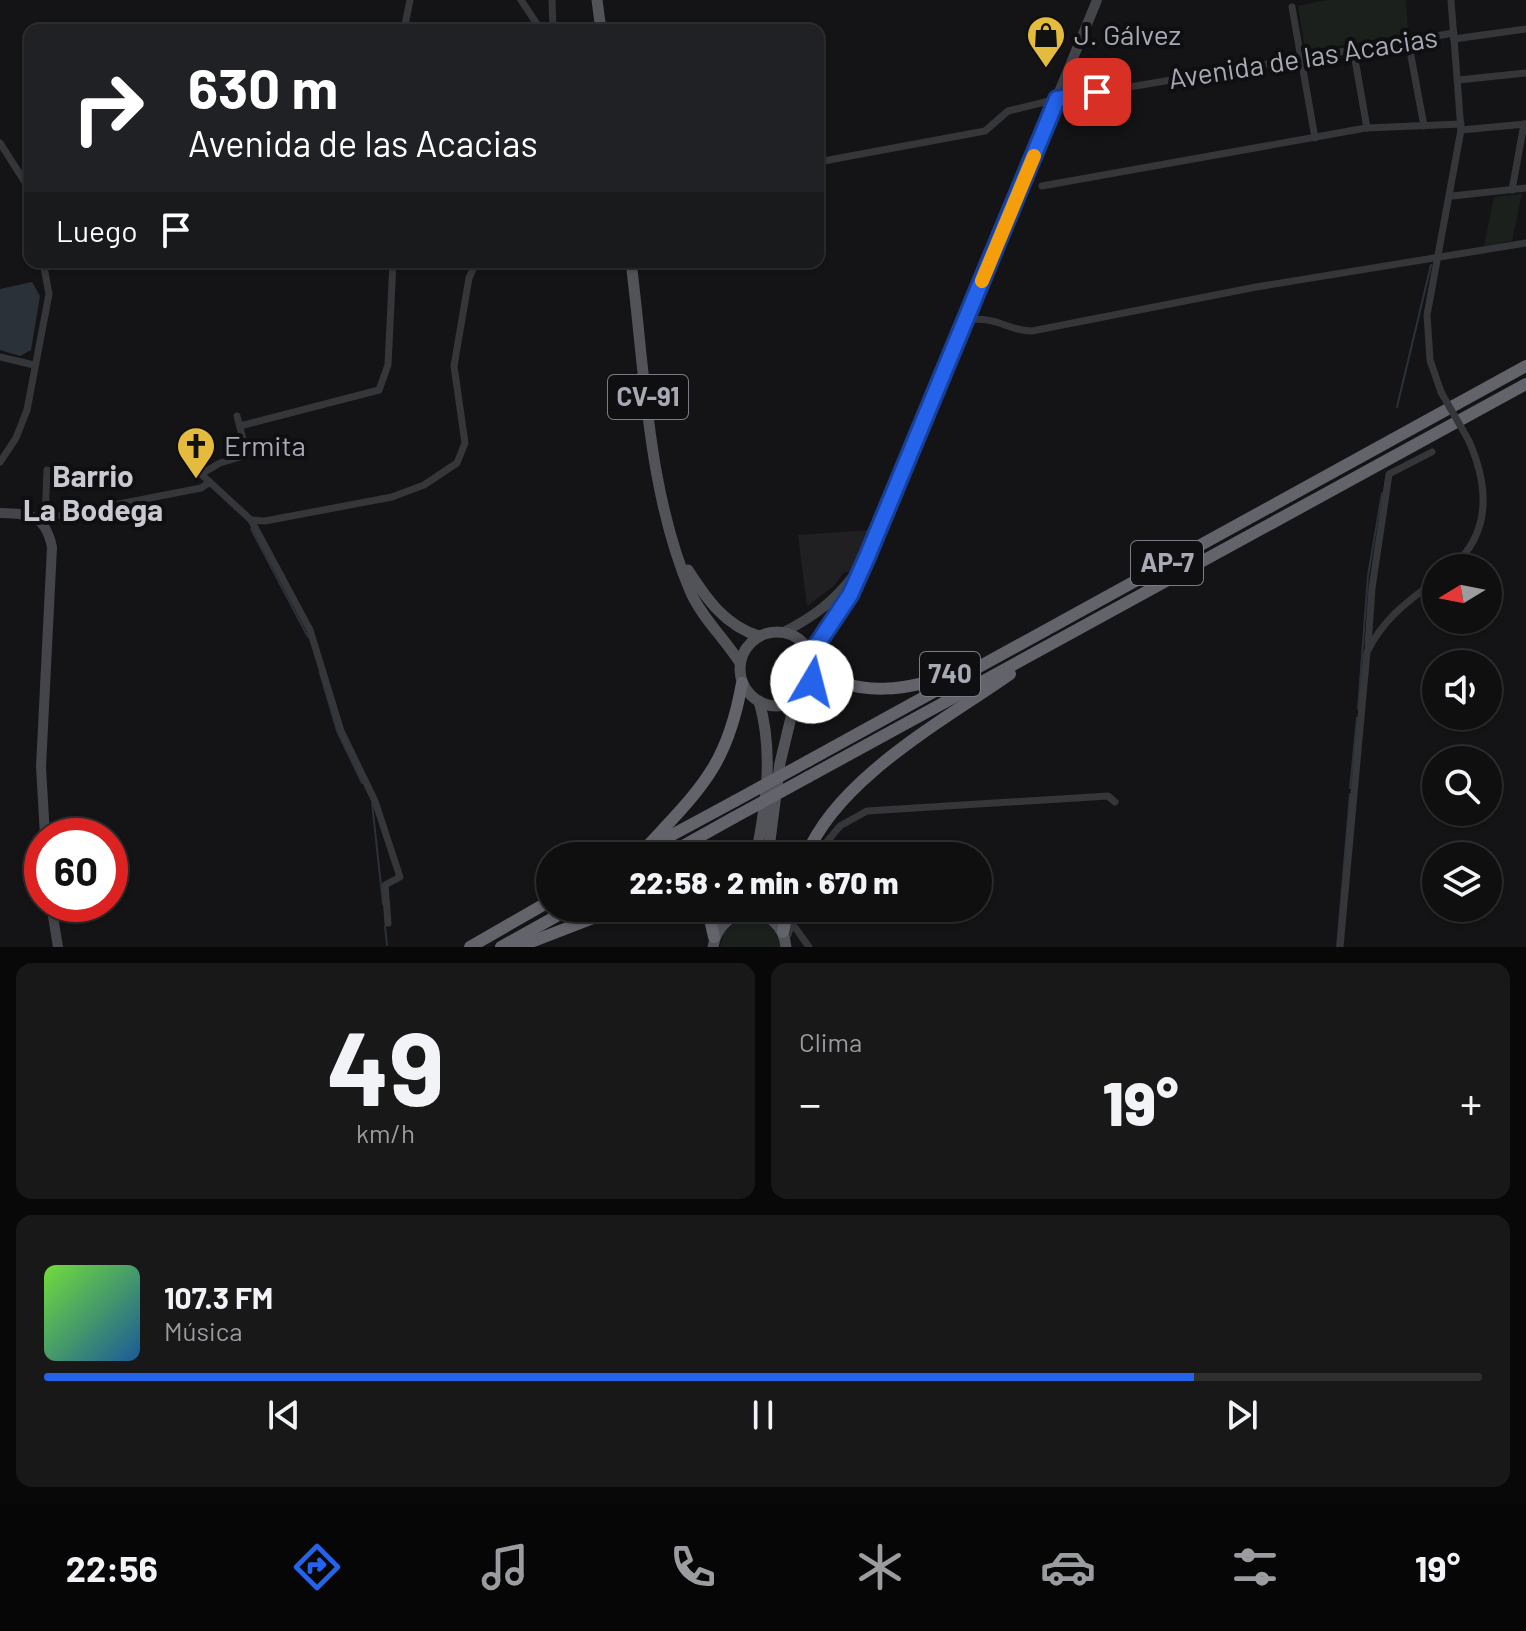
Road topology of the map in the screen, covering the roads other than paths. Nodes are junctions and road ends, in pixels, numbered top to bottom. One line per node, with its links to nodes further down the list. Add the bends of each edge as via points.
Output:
1 (410, 0): 8 (street)
2 (521, 0): 9 (street)
3 (552, 0): 10 (street)
4 (597, 0): 11 (main road)
5 (1097, 0): 19 (main road)
6 (1451, 0): 13 (street)
7 (1292, 7): 16 (street)
8 (405, 24)
9 (537, 24)
10 (553, 24)
11 (600, 24)
12 (1526, 29): 13 (street, Avenida de las Acacias)
13 (1454, 36): 14 (street, Avenida de las Acacias); 18 (street)
14 (1408, 40): 15 (street, Avenida de las Acacias); 21 (street)
15 (1353, 48): 16 (street, Avenida de las Acacias); 23 (street)
16 (1301, 57): 19 (street, Avenida de las Acacias); 24 (street)
17 (1526, 73): 18 (street)
18 (1458, 80): 22 (street)
19 (1057, 99): 26 (street, Avenida de las Acacias, via 1008,111 985,131); 38 (main road)
20 (1525, 124): 22 (street); 30 (street)
21 (1424, 126): 22 (street); 23 (street)
22 (1461, 127): 31 (street)
23 (1367, 128): 24 (street)
24 (1315, 138): 28 (street)
25 (0, 143): 27 (street)
26 (824, 161)
27 (24, 181)
28 (1042, 186)
29 (1526, 188): 30 (street)
30 (1512, 190): 31 (street)
31 (1452, 196): 33 (street)
32 (1526, 243): 33 (street)
33 (1438, 258): 38 (street, via 1032,331 988,318); 53 (street, bridge, via 1427,315 1430,360 1484,483 1485,503 1474,540)
34 (44, 268): 40 (street, via 49,294)
35 (393, 268): 44 (street, via 388,365 379,390)
36 (473, 268): 51 (street, via 454,366 465,443 457,463 424,485 392,497)
37 (632, 268): 52 (main road, CV-91)
38 (966, 320): 54 (main road)
39 (0, 357): 40 (street)
40 (34, 365): 46 (street, via 27,410)
41 (1526, 366): 56 (highway, AP-7)
42 (1526, 384): 59 (highway, AP-7)
43 (237, 416): 44 (street)
44 (240, 426): 48 (street, via 247,455 201,474)
45 (1432, 452): 60 (street, via 1389,474)
46 (0, 462)
47 (47, 470): 50 (street)
48 (210, 482): 50 (street); 51 (street)
49 (0, 513): 50 (main road)
50 (43, 519): 67 (main road, via 53,563 42,726)
51 (251, 520): 81 (street, via 310,630 341,731 375,801 400,877 385,885)
52 (670, 531): 58 (main road, CV-91, via 709,600 731,623); 62 (main road, CV-91, via 692,594)
53 (1462, 554)
54 (867, 557): 57 (main road, via 839,595); 61 (main road)
55 (1422, 590): 60 (street, via 1382,625)
56 (1079, 612): 61 (highway, 740, via 928,682 872,689 841,684); 69 (highway, AP-7, bridge)
57 (784, 632): 58 (main road); 61 (main road, via 797,637)
58 (759, 636): 62 (main road, via 746,647)
59 (1045, 646): 70 (highway, AP-7, bridge); 73 (highway, via 864,781)
60 (1367, 652): 89 (street)
61 (813, 662): 65 (main road, via 806,692)
62 (740, 663): 63 (main road, CV-91)
63 (742, 683): 64 (main road); 68 (highway, via 735,722 718,766)
64 (759, 701): 65 (main road); 71 (main road, via 768,770)
65 (795, 701): 72 (main road)
66 (1115, 802): 74 (street, via 1108,796 881,808 840,826)
67 (45, 818)
68 (648, 842)
69 (659, 842)
70 (690, 842)
71 (758, 842)
72 (770, 842)
73 (814, 842)
74 (827, 842)
75 (536, 909): 86 (highway)
76 (54, 922): 85 (main road)
77 (546, 922): 87 (highway)
78 (583, 922): 88 (highway)
79 (711, 922): 83 (highway)
80 (725, 922): 83 (main road)
81 (388, 923)
82 (785, 935): 84 (street); 84 (street)
83 (714, 942)
84 (804, 943)
85 (58, 947)
86 (470, 947)
87 (501, 947)
88 (518, 947)
89 (1340, 947)

